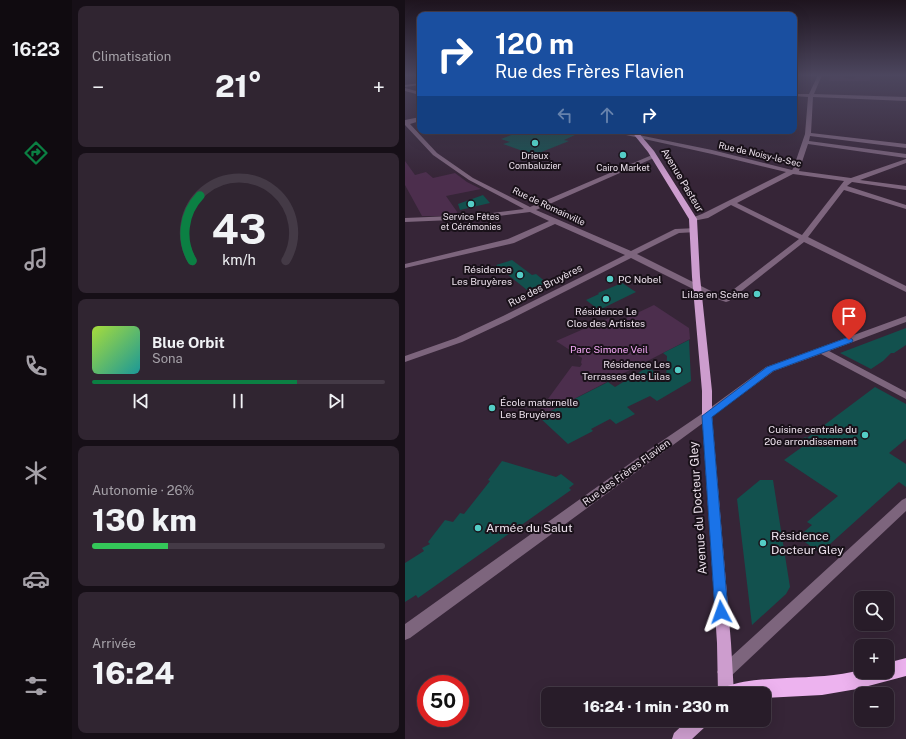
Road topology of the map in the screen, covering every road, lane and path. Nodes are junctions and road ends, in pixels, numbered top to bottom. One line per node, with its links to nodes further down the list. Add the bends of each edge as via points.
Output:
1 (810, 109): 7 (street)
2 (417, 120): 3 (street)
3 (406, 122): 4 (street, Rue de Romainville)
4 (408, 129): 19 (street, Rue de Romainville, via 435,154 465,176)
5 (638, 134): 10 (main road, Avenue Pasteur)
6 (641, 134): 13 (street, Rue de Noisy-le-Sec)
7 (808, 134): 8 (street); 9 (street)
8 (806, 142): 11 (street); 13 (street)
9 (906, 146)
10 (654, 156): 19 (street); 20 (main road, Avenue Pasteur)
11 (906, 156)
12 (906, 161): 14 (street)
13 (793, 172): 14 (street, Rue de Noisy-le-Sec); 17 (street)
14 (851, 180): 15 (street); 16 (street, Rue de Noisy-le-Sec)
15 (843, 187): 18 (street); 24 (street)
16 (906, 188)
17 (732, 203): 20 (street); 24 (street)
18 (906, 207)
19 (531, 210): 21 (street, via 475,217); 22 (street, Rue de Romainville)
20 (693, 219): 23 (main road, Avenue Pasteur)
21 (405, 220)
22 (556, 221): 25 (street, Rue de Romainville); 26 (street, via 511,241)
23 (694, 230): 25 (street, Rue des Bruyères, via 678,231); 27 (main road, Avenue Pasteur)
24 (803, 238): 27 (street, Rue de Romainville, via 725,299); 28 (street)
25 (630, 254): 27 (street, Rue de Romainville); 31 (street, Rue des Bruyères, via 459,340)
26 (405, 266)
27 (697, 288): 33 (main road, Avenue Pasteur)
28 (906, 290)
29 (906, 319): 30 (street, Rue des Frères Flavien)
30 (821, 350): 32 (street); 33 (street, Rue des Frères Flavien, via 770,369)
31 (405, 358)
32 (906, 396)
33 (707, 416): 35 (street, Rue des Frères Flavien); 37 (main road, Avenue du Docteur Gley)
34 (906, 503): 37 (street)
35 (405, 633)
36 (906, 667): 39 (highway, via 822,686)
37 (725, 672): 38 (main road, Avenue du Docteur Gley)
38 (726, 687)
39 (771, 688)
40 (693, 727): 41 (main road)
41 (680, 739)

